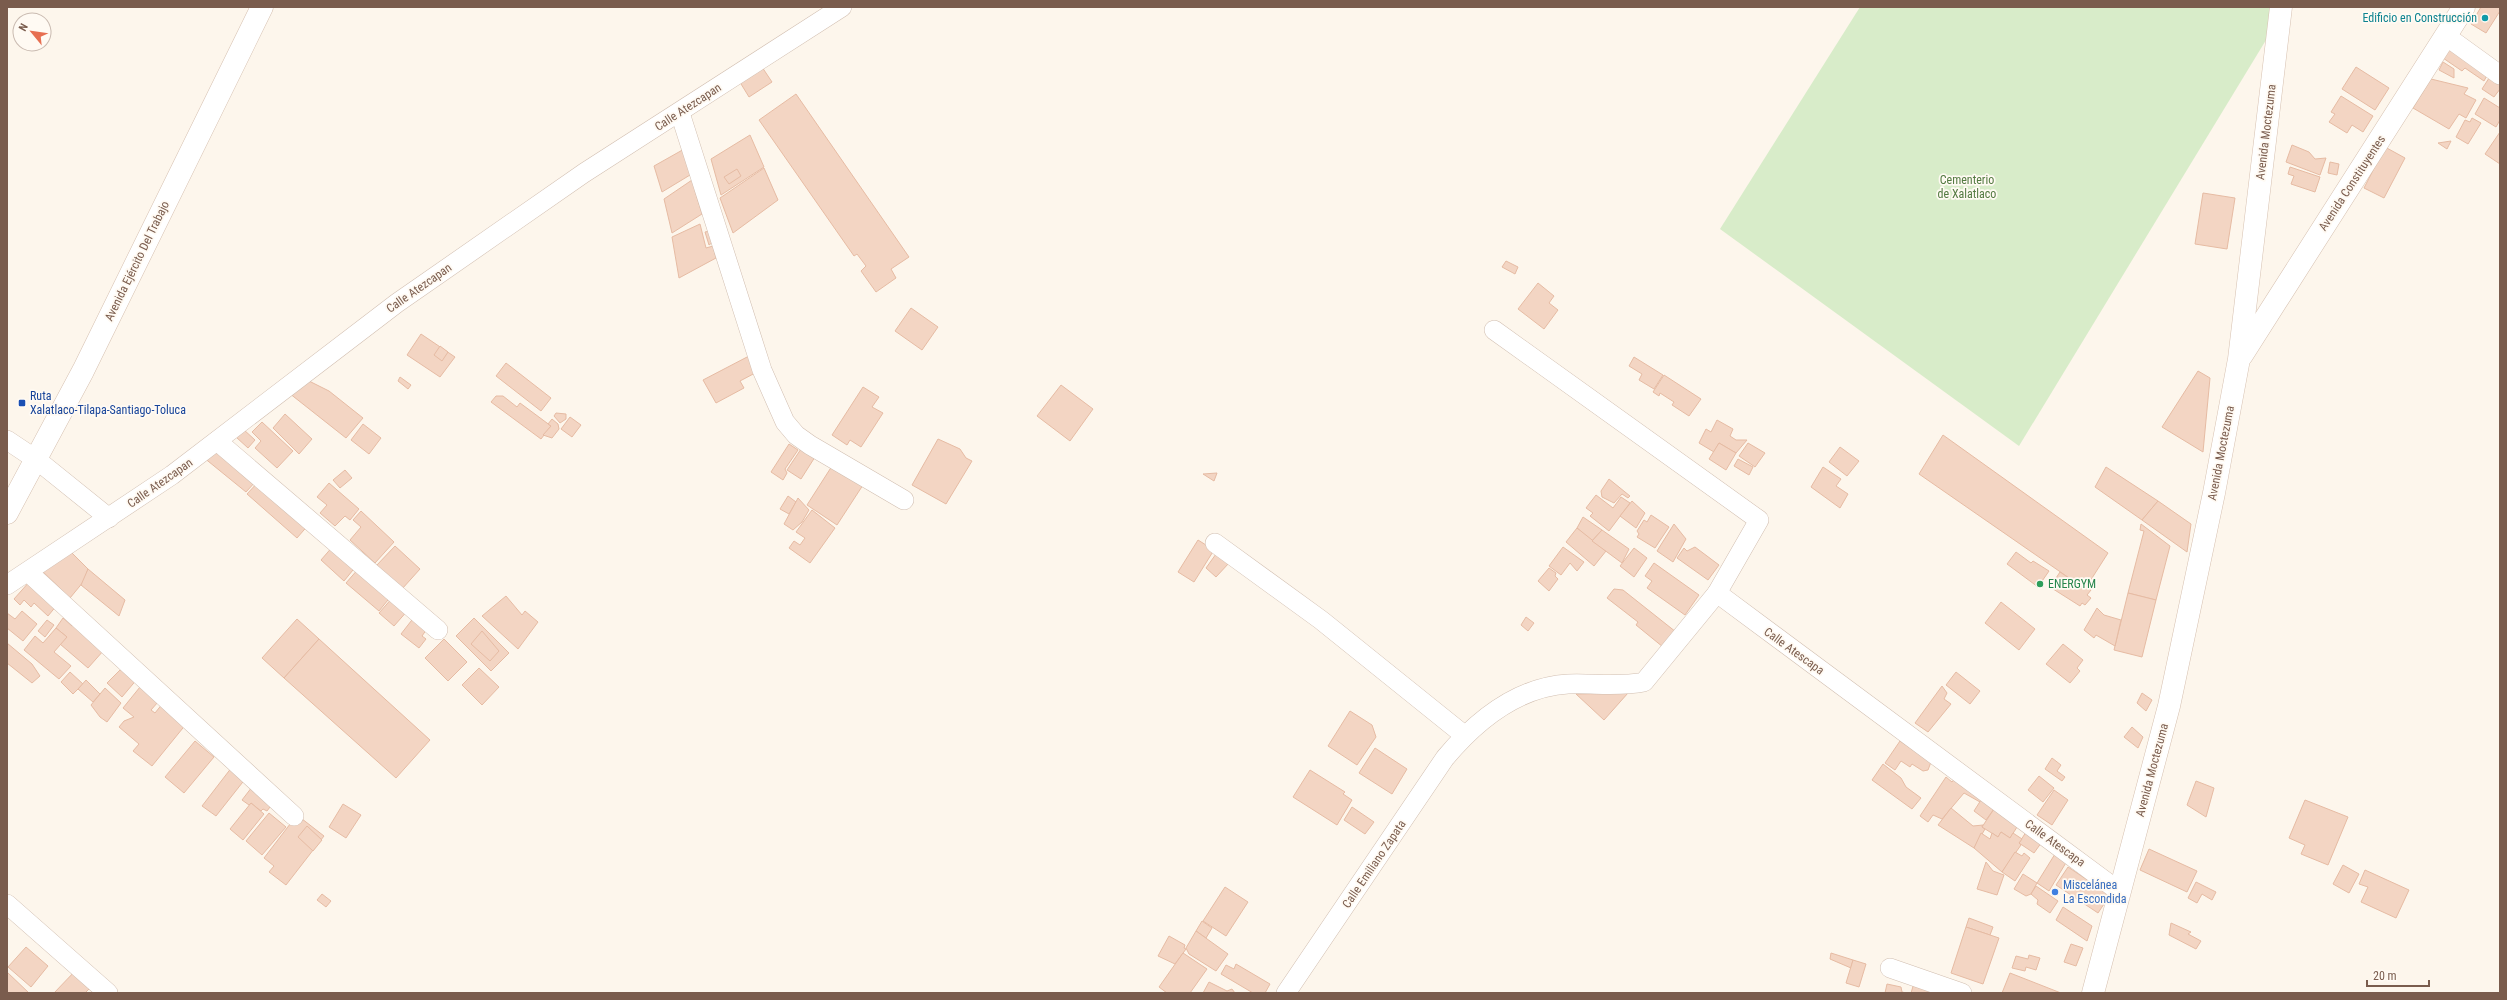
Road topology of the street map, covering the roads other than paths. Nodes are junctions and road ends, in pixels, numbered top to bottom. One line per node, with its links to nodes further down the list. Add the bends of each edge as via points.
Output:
1 (262, 7): 12 (main road, Avenida Ejército Del Trabajo)
2 (842, 7): 7 (street, Calle Atezcapan)
3 (2281, 7): 9 (main road, Avenida Moctezuma)
4 (2464, 7): 5 (main road, Avenida Constituyentes)
5 (2446, 36): 6 (street); 9 (main road, Avenida Constituyentes)
6 (2500, 76)
7 (680, 113): 11 (street, Calle Atezcapan, via 584,173 397,303); 13 (street, via 762,370 785,422 796,435 810,445)
8 (1494, 330): 19 (street, via 1759,520)
9 (2239, 359): 23 (main road, Avenida Moctezuma, via 2169,706)
10 (7, 440): 12 (street)
11 (217, 441): 15 (street, Calle Atezcapan, via 172,476); 20 (street)
12 (37, 460): 14 (main road, Avenida Ejército Del Trabajo); 15 (street)
13 (904, 500)
14 (7, 513)
15 (109, 518): 17 (street, Calle Atezcapan)
16 (1215, 543): 21 (street, via 1321,620)
17 (28, 572): 18 (street, Calle Atezcapan); 22 (street)
18 (7, 585)
19 (1717, 594): 21 (street, via 1644,682 1625,686 1567,684 1533,690 1501,707); 23 (street, Calle Atescapa)
20 (438, 630)
21 (1464, 736): 27 (street, Calle Emiliano Zapata, via 1445,758)
22 (294, 816)
23 (2120, 892): 29 (main road, Avenida Moctezuma)
24 (7, 904): 26 (street)
25 (1890, 968): 28 (street)
26 (108, 993)
27 (1286, 993)
28 (1962, 993)
29 (2094, 993)

